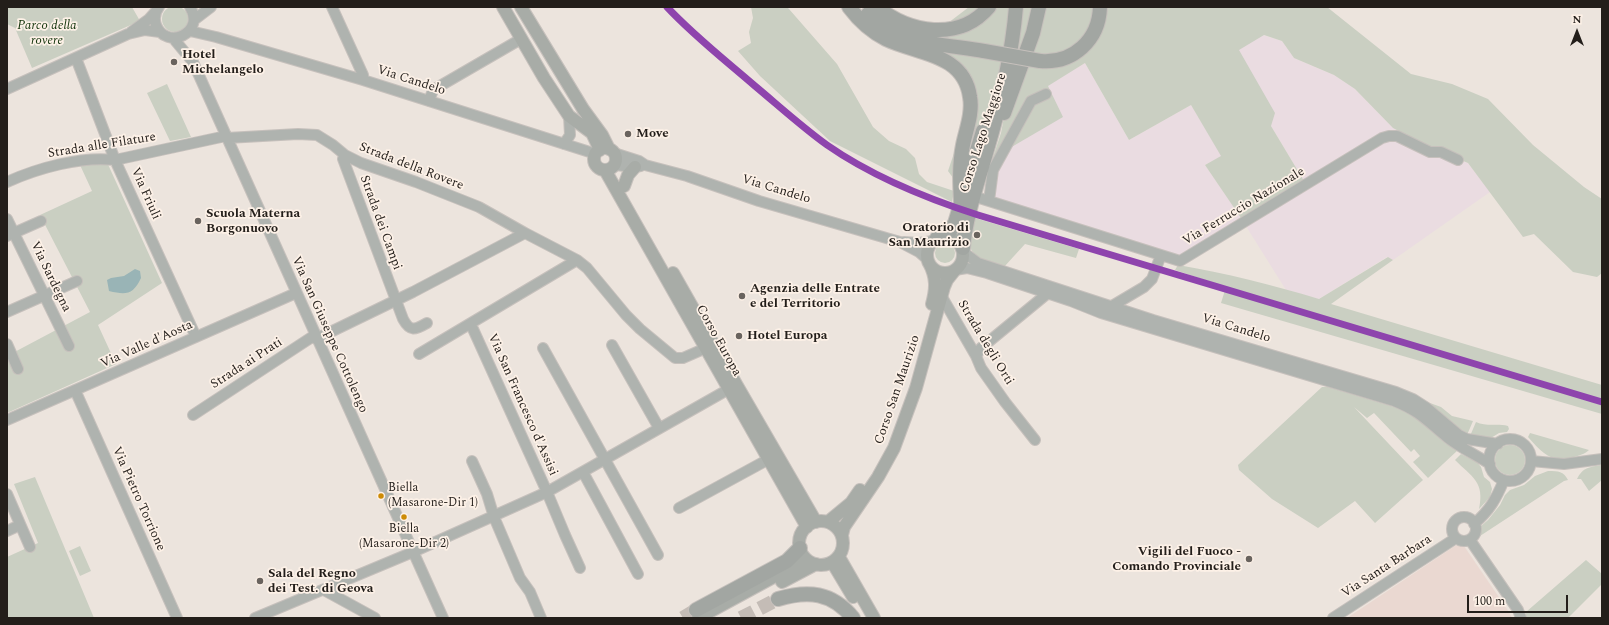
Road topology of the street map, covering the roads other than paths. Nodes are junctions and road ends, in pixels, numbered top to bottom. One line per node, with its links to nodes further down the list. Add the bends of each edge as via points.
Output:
1 (190, 7): 14 (street, Via San Giuseppe Cottolengo, via 193,13)
2 (211, 7): 14 (street)
3 (503, 7): 18 (main road)
4 (521, 7): 31 (main road, via 582,109 602,135)
5 (849, 7): 39 (highway, via 859,19 884,38 947,61 963,79 971,99 960,160)
6 (860, 7): 11 (highway, bridge, via 881,24 915,39 1040,61 1057,61 1070,57 1082,48 1096,28)
7 (876, 7): 8 (highway, via 886,15 909,24 940,31 967,24)
8 (989, 7)
9 (1016, 7): 21 (highway, Corso Lago Maggiore)
10 (1039, 7): 29 (highway, via 1029,46)
11 (1100, 7)
12 (158, 8): 15 (street, via 155,21); 16 (street, via 149,19)
13 (335, 8): 22 (street)
14 (191, 26): 17 (street, via 184,36); 20 (street, Via San Giuseppe Cottolengo, via 189,46); 22 (street, Via Candelo, via 216,37)
15 (160, 32): 16 (street, via 145,30); 17 (street)
16 (128, 34): 19 (street)
17 (173, 38): 20 (street, Via San Giuseppe Cottolengo)
18 (521, 39): 25 (street, via 432,90); 26 (main road)
19 (76, 58): 23 (street); 32 (street, Via Friuli)
20 (193, 62): 27 (street, Via San Giuseppe Cottolengo)
21 (1007, 65): 29 (highway, Corso Lago Maggiore); 39 (highway, Corso Lago Maggiore, via 990,108)
22 (364, 80): 25 (street, Via Candelo)
23 (7, 89)
24 (1046, 94): 38 (street, via 1031,101 993,170)
25 (429, 101): 28 (street, Via Candelo)
26 (569, 116): 28 (street, via 570,135); 31 (main road, via 592,133)
27 (227, 137): 30 (street, Strada della Rovere, via 317,135); 32 (street, Strada alle Filature); 52 (street, Via San Giuseppe Cottolengo)
28 (564, 144): 31 (street, Via Candelo)
29 (986, 154): 37 (highway, Corso Lago Maggiore)
30 (345, 155): 42 (street, Strada della Rovere, via 479,207); 56 (street, Strada dei Campi, via 342,159)
31 (607, 158): 34 (street, Via Candelo, via 639,161); 36 (main road, Corso Europa); 67 (main road, Corso Europa)
32 (115, 160): 35 (street, Strada alle Filature, via 100,158 68,164 37,171); 61 (street, Via Friuli)
33 (1458, 160): 47 (street, Via Ferruccio Nazionale, via 1441,152 1430,152 1397,136 1382,138 1180,261)
34 (640, 166): 36 (main road, via 628,175); 45 (street, Via Candelo, via 687,176 776,206)
35 (7, 182)
36 (624, 186): 90 (main road, Corso Europa)
37 (973, 196): 38 (street, Via Ferruccio Nazionale); 46 (highway, Corso Lago Maggiore, via 966,218)
38 (988, 200): 47 (street, Via Ferruccio Nazionale)
39 (961, 203): 44 (highway, Corso Lago Maggiore, via 950,231)
40 (7, 218): 43 (street, Via Sardegna)
41 (41, 221): 43 (street)
42 (525, 233): 48 (street, Strada della Rovere); 56 (street)
43 (11, 234): 54 (street, Via Sardegna)
44 (935, 240): 45 (street, Via Candelo, via 919,243); 46 (main road, via 945,236 954,238); 49 (main road, via 928,249)
45 (900, 242): 49 (street, Via Candelo, via 919,252)
46 (963, 248): 50 (main road, via 963,260); 57 (street, Via Candelo, via 966,254 978,263)
47 (1160, 255): 57 (street, via 1152,279 1144,287)
48 (577, 260): 67 (street, Strada della Rovere, via 587,268 626,315 675,358 683,358); 68 (street)
49 (928, 261): 50 (main road, via 936,271 946,273); 90 (main road, Corso San Maurizio, via 934,272 933,299 888,444 851,503)
50 (956, 270): 53 (street, Via Candelo, via 967,268); 55 (main road, Corso San Maurizio, via 947,280)
51 (77, 281): 54 (street)
52 (296, 293): 61 (street, Via Valle d'Aosta); 62 (street, Via San Giuseppe Cottolengo)
53 (1048, 293): 69 (street, via 981,348); 83 (street, Via Candelo, via 1101,313 1410,407 1448,438)
54 (45, 295): 58 (street); 65 (street, Via Sardegna)
55 (942, 297): 69 (street, Strada degli Orti); 94 (main road, Corso San Maurizio, via 916,388 894,448 844,527)
56 (395, 300): 59 (street, Strada dei Campi, via 406,326 412,329 419,328); 62 (street)
57 (1112, 306): 77 (street, Via Candelo, via 1396,392 1427,408 1459,435 1467,439)
58 (7, 312)
59 (427, 323)
60 (473, 329): 86 (street, Via San Francesco d'Assisi)
61 (196, 337): 72 (street, Via Valle d'Aosta)
62 (316, 337): 73 (street, Strada ai Prati); 98 (street, Via San Giuseppe Cottolengo)
63 (7, 344): 70 (street)
64 (612, 345): 75 (street)
65 (70, 346)
66 (544, 348): 78 (street)
67 (706, 348): 71 (main road, Corso Europa)
68 (419, 354)
69 (976, 356): 76 (street, Strada degli Orti, via 985,374)
70 (18, 369)
71 (729, 389): 75 (street); 79 (main road, Corso Europa)
72 (75, 390): 74 (street, Via Valle d'Aosta); 108 (street, Via Pietro Torrione)
73 (193, 415)
74 (7, 420)
75 (659, 428): 78 (street)
76 (1035, 440)
77 (1498, 444): 82 (street, via 1510,439 1523,444 1530,454); 83 (street, via 1491,453)
78 (605, 459): 84 (street); 100 (street)
79 (769, 459): 88 (street); 90 (main road, Corso Europa)
80 (1602, 459): 82 (street, via 1564,464)
81 (472, 461): 89 (street)
82 (1531, 461): 85 (street, via 1530,467 1522,477)
83 (1490, 464): 85 (street, via 1495,474)
84 (583, 472): 86 (street); 104 (street)
85 (1504, 480): 91 (street, via 1488,512)
86 (547, 492): 89 (street); 103 (street, Via San Francesco d'Assisi)
87 (7, 494): 92 (street)
88 (679, 508)
89 (494, 517): 98 (street); 112 (street, via 520,578 530,592)
90 (817, 524): 94 (main road, Corso Europa, via 834,525); 99 (main road, via 800,536)
91 (1474, 524): 95 (street, via 1468,518 1455,520 1452,528); 96 (street, via 1475,534)
92 (20, 525): 93 (street); 97 (street)
93 (7, 531)
94 (842, 535): 101 (main road, via 842,550)
95 (1456, 538): 96 (street); 117 (street, Via Santa Barbara)
96 (1470, 540): 118 (street)
97 (30, 547)
98 (413, 552): 105 (street); 111 (street, Via San Giuseppe Cottolengo)
99 (802, 552): 102 (main road, via 809,561); 107 (highway)
100 (658, 555)
101 (835, 560): 102 (main road, via 827,564); 115 (main road); 116 (main road)
102 (816, 564): 113 (main road)
103 (580, 568)
104 (638, 574)
105 (324, 590): 109 (street); 110 (street)
106 (778, 599): 114 (highway, via 808,593 828,597 844,607)
107 (697, 614)
108 (177, 618)
109 (255, 618)
110 (375, 618)
111 (443, 618)
112 (541, 618)
113 (715, 618)
114 (853, 618)
115 (865, 618)
116 (874, 618)
117 (1332, 618)
118 (1521, 618)

